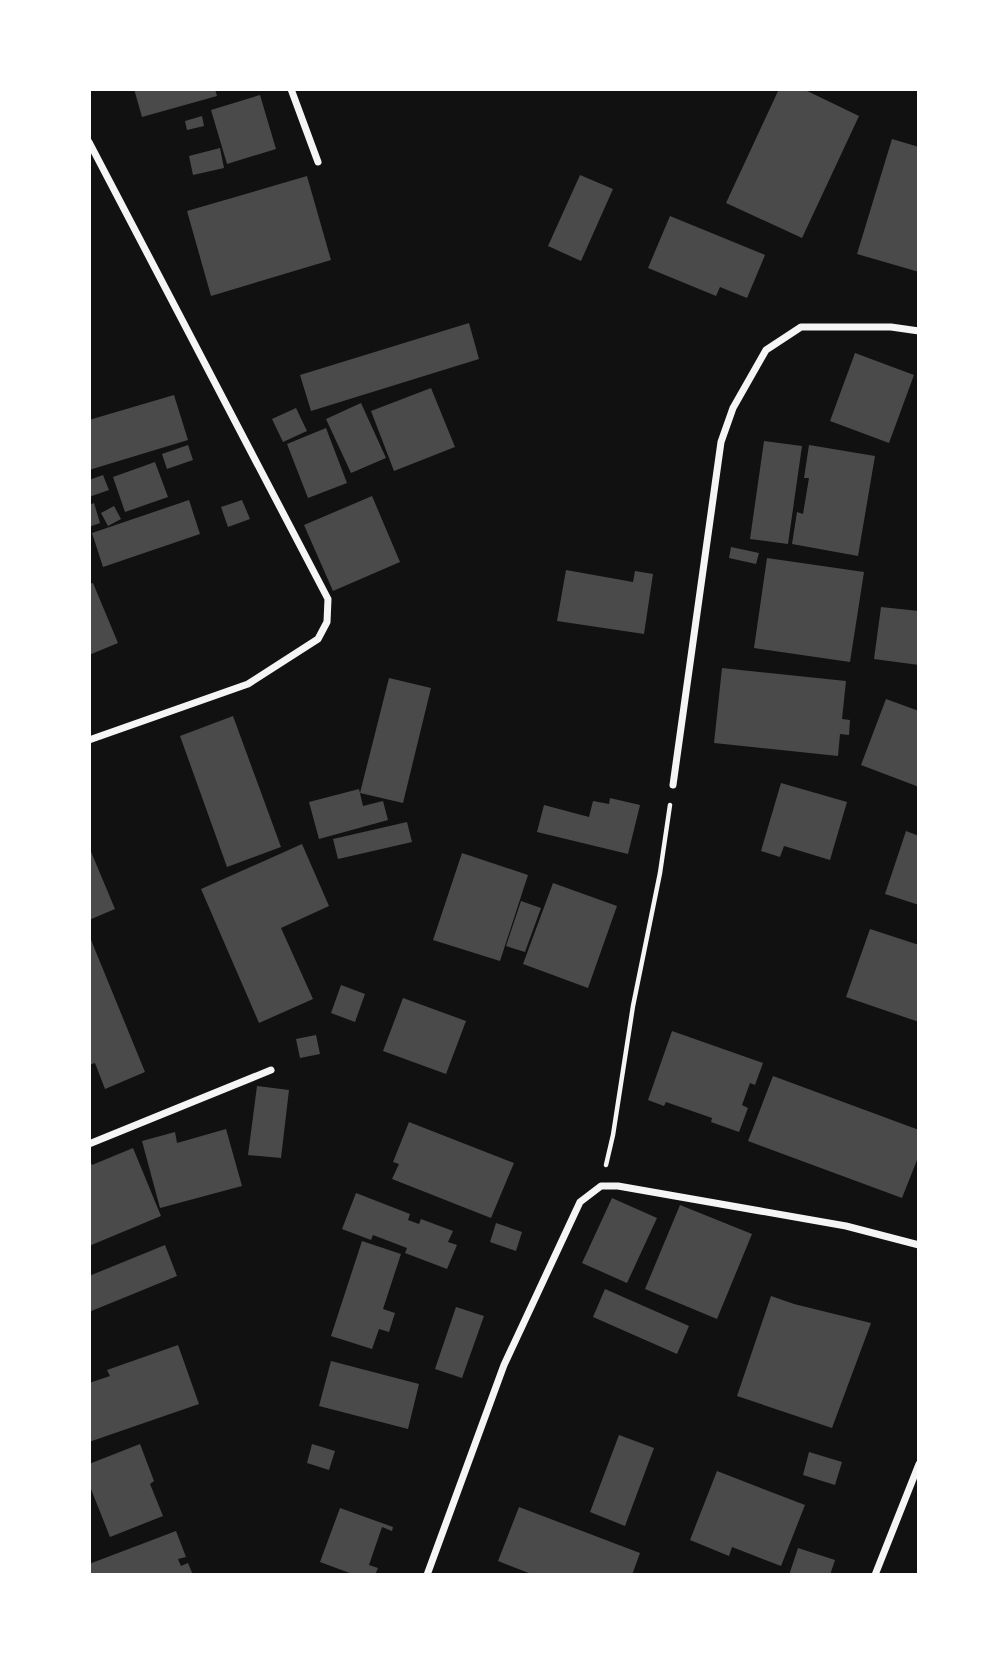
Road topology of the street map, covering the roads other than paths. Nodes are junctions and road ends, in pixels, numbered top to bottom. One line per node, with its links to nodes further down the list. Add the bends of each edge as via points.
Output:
1 (292, 89): 3 (street)
2 (89, 142): 5 (street, via 328,599 327,622 318,639 248,684)
3 (318, 162)
4 (919, 331): 6 (street, via 801,327 766,350 733,408 721,442)
5 (89, 740)
6 (673, 785)
7 (271, 1070): 8 (street)
8 (89, 1144)
9 (919, 1245): 11 (street, via 846,1226 618,1185 601,1186 580,1202 504,1365)
10 (919, 1464): 12 (street)
11 (428, 1575)
12 (875, 1575)

